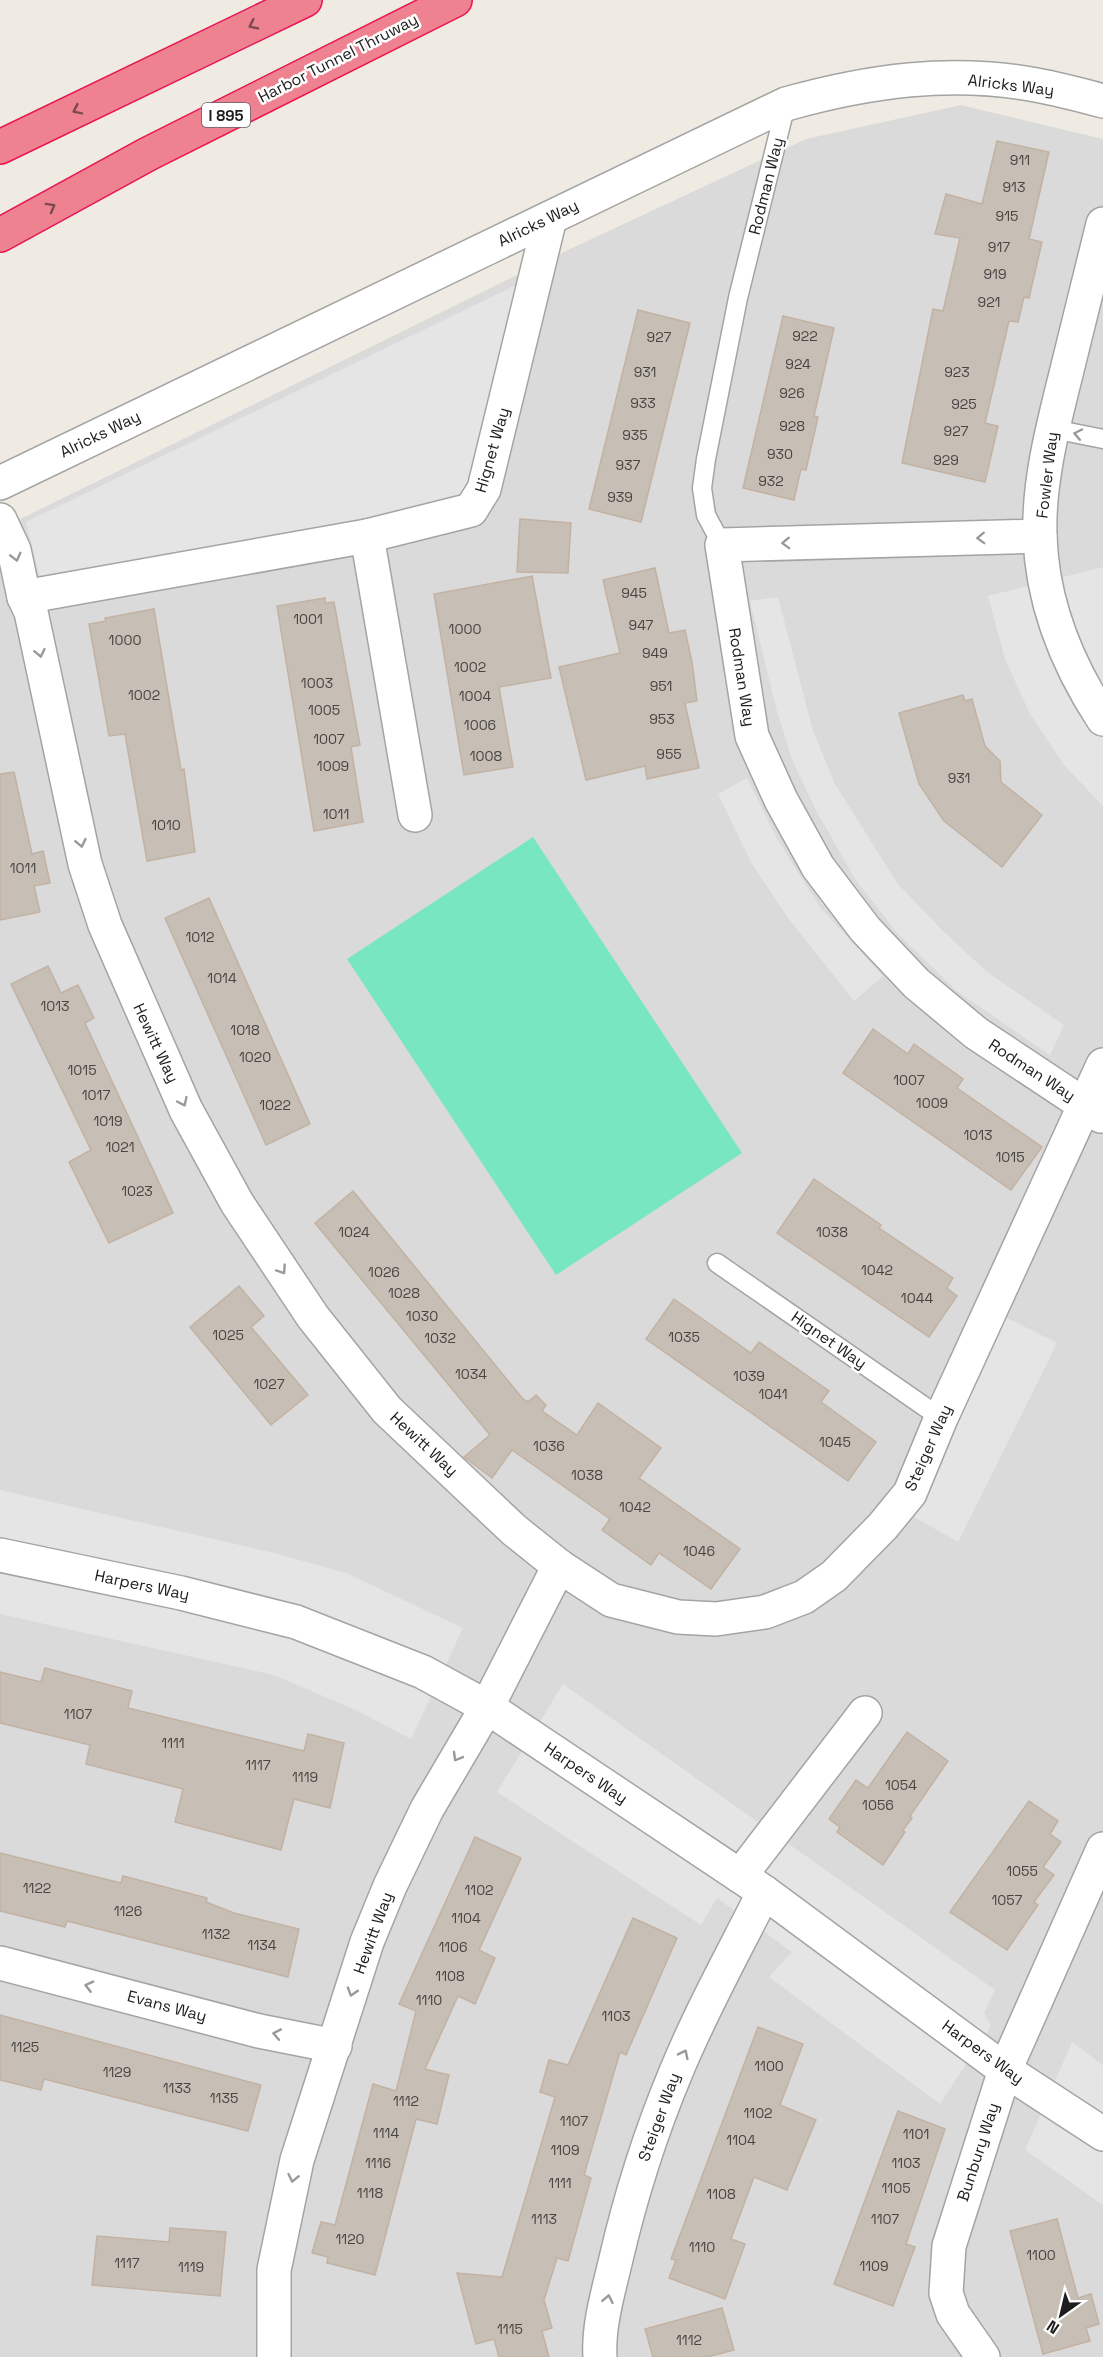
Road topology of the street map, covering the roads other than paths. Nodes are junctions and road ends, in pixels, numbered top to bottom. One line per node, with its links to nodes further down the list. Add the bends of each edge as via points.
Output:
1 (306, 0): 5 (highway, one-way to 5)
2 (454, 0): 8 (highway, Harbor Tunnel Thruway / I 895, one-way to 2, via 148,154)
3 (1103, 101): 4 (street, Alricks Way, via 1035,84 950,78 846,87)
4 (786, 104): 6 (street, Alricks Way); 15 (lane, Rodman Way, via 738,298 706,459 702,488 706,515)
5 (0, 147)
6 (550, 218): 11 (street, Alricks Way); 13 (street, Hignet Way, via 484,489 471,510)
7 (1103, 224): 9 (street, Fowler Way)
8 (0, 235)
9 (1053, 429): 10 (lane, one-way to 9); 14 (street, Fowler Way)
10 (1103, 440)
11 (0, 483)
12 (0, 520): 16 (street, Hewitt Way, one-way to 16, via 14,550)
13 (367, 536): 16 (street, Hignet Way); 18 (street)
14 (1040, 536): 15 (street, one-way to 15); 17 (street, Fowler Way, via 1048,600 1059,637 1079,682)
15 (722, 545): 20 (street, Rodman Way, via 752,736 818,867 865,929 916,983 976,1033)
16 (24, 597): 24 (street, Hewitt Way, one-way to 24, via 31,612 85,864 105,925 186,1110 226,1182 313,1317 387,1410 514,1530)
17 (1103, 719)
18 (415, 815)
19 (1103, 1065): 20 (street, Steiger Way)
20 (1094, 1111): 22 (street, Steiger Way)
21 (717, 1263): 22 (lane, Hignet Way)
22 (941, 1418): 24 (street, Steiger Way, via 910,1493 834,1576 804,1597 765,1612 716,1619 678,1617 610,1600)
23 (0, 1556): 25 (street, Harpers Way, via 182,1593 296,1622 423,1672)
24 (559, 1566): 25 (street, Hewitt Way)
25 (486, 1707): 28 (street, Harpers Way); 30 (street, Hewitt Way, one-way to 30, via 427,1809 390,1886 367,1942)
26 (865, 1713): 28 (street, Steiger Way)
27 (1103, 1849): 31 (street, Bunbury Way)
28 (752, 1884): 31 (street, Harpers Way); 34 (street, Steiger Way, one-way to 28, via 599,2343 626,2215 650,2137)
29 (0, 1963): 30 (street, Evans Way, one-way to 29, via 259,2031)
30 (335, 2046): 33 (street, Hewitt Way, one-way to 33, via 297,2160 274,2270)
31 (1005, 2070): 32 (street, Harpers Way); 35 (street, Bunbury Way, via 949,2246 946,2276 946,2293 953,2314)
32 (1103, 2134)
33 (274, 2357)
34 (600, 2357)
35 (983, 2357)

